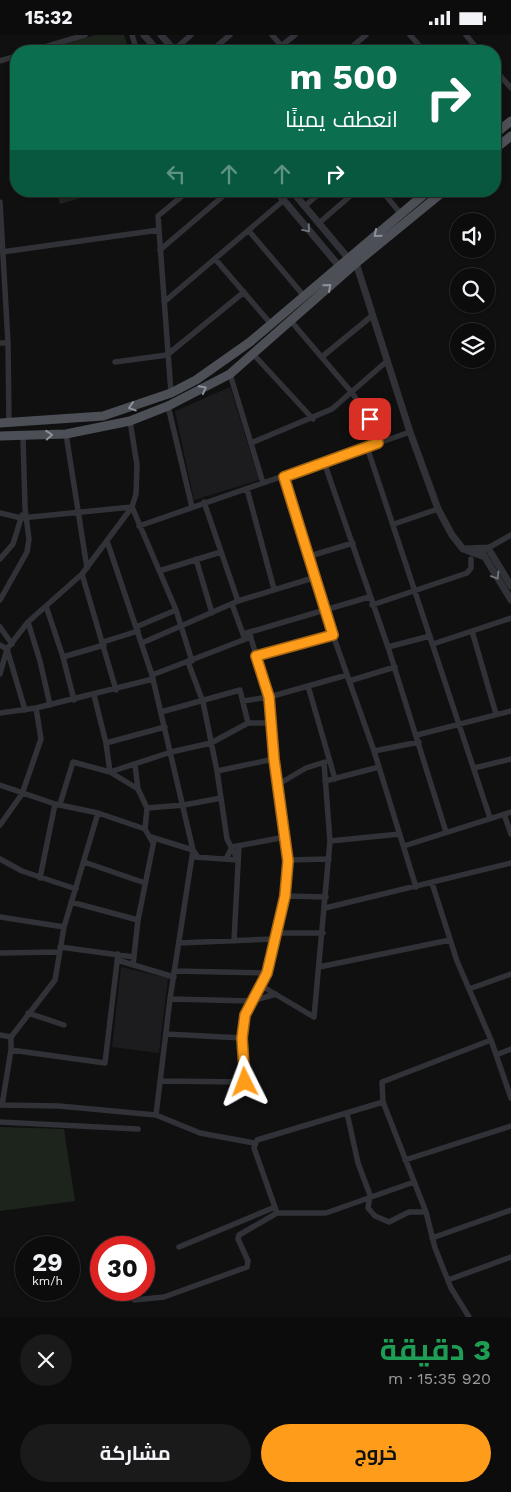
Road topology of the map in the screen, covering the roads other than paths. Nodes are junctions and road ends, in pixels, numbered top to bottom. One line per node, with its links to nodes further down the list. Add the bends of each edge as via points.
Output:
1 (85, 35): 12 (street)
2 (144, 35): 13 (street)
3 (161, 35): 14 (street)
4 (191, 35): 15 (street)
5 (230, 35): 11 (street)
6 (272, 35): 16 (street)
7 (295, 35): 17 (street)
8 (366, 35): 18 (street)
9 (410, 35): 19 (street)
10 (466, 35): 20 (street)
11 (220, 44)
12 (51, 45)
13 (153, 45)
14 (170, 45)
15 (180, 45)
16 (281, 45)
17 (287, 45)
18 (354, 45)
19 (419, 45)
20 (474, 45)
21 (501, 77): 22 (street)
22 (511, 88)
23 (511, 121): 24 (main road)
24 (501, 129)
25 (511, 136): 26 (main road)
26 (501, 144)
27 (181, 197): 36 (street)
28 (222, 197): 44 (street)
29 (281, 197): 37 (street)
30 (297, 197): 39 (street)
31 (315, 197): 39 (street)
32 (349, 197): 41 (street)
33 (387, 197): 40 (street)
34 (421, 197): 40 (main road)
35 (436, 197): 47 (main road)
36 (179, 199): 42 (street, via 158,216)
37 (284, 200): 43 (street); 48 (street, one-way to 48)
38 (0, 203): 45 (street)
39 (305, 206): 41 (street)
40 (401, 214): 47 (main road, one-way to 47)
41 (319, 223): 47 (street)
42 (159, 230): 44 (street); 45 (street)
43 (249, 231): 46 (street); 50 (street)
44 (160, 250): 52 (street)
45 (2, 252): 51 (street)
46 (216, 259): 49 (street); 52 (street)
47 (352, 261): 48 (main road); 53 (street); 54 (main road, one-way to 47)
48 (339, 266): 50 (main road)
49 (244, 292): 55 (street); 60 (street)
50 (304, 296): 55 (main road)
51 (3, 301): 58 (street)
52 (164, 302): 60 (street)
53 (373, 315): 61 (street); 62 (street)
54 (290, 320): 59 (main road); 61 (street)
55 (271, 324): 56 (main road)
56 (250, 342): 59 (main road); 65 (main road, via 221,364)
57 (0, 343): 58 (street)
58 (8, 343): 70 (street)
59 (256, 353): 64 (main road); 68 (street)
60 (167, 355): 63 (street); 65 (street)
61 (323, 356): 66 (street)
62 (387, 361): 66 (street); 71 (street)
63 (115, 362)
64 (230, 374): 67 (main road, one-way to 64); 75 (street)
65 (171, 393): 70 (main road, one-way to 70, via 103,416)
66 (353, 394): 68 (street); 76 (street, via 370,419)
67 (168, 406): 69 (main road); 84 (street)
68 (313, 419): 75 (street)
69 (130, 421): 72 (main road); 83 (street, via 137,465)
70 (4, 423)
71 (410, 431): 76 (street); 85 (street)
72 (66, 434): 74 (main road, one-way to 72); 86 (street)
73 (0, 436): 74 (main road)
74 (23, 437): 88 (street)
75 (251, 443): 80 (street)
76 (378, 443): 77 (street)
77 (367, 447): 78 (street); 89 (street)
78 (324, 462): 79 (street); 93 (street)
79 (284, 477): 80 (street); 97 (street)
80 (264, 483): 81 (street)
81 (247, 489): 82 (street); 105 (street)
82 (204, 502): 84 (street); 95 (street)
83 (132, 507): 86 (street); 90 (street); 92 (street)
84 (192, 507): 90 (street)
85 (438, 509): 89 (street); 94 (street)
86 (77, 512): 88 (street); 100 (street)
87 (0, 513): 88 (street)
88 (24, 518): 98 (street, via 13,544); 108 (street, via 28,548)
89 (394, 524): 106 (street)
90 (139, 526): 101 (street)
91 (511, 535): 96 (street)
92 (108, 541): 100 (street); 120 (street)
93 (352, 543): 97 (street); 107 (street)
94 (463, 549): 96 (street); 96 (street)
95 (221, 552): 99 (street); 110 (street)
96 (481, 554): 104 (street); 106 (street, via 467,573); 109 (street, one-way to 109)
97 (310, 555): 103 (street)
98 (0, 559)
99 (196, 559): 101 (street); 115 (street)
100 (87, 568): 102 (street)
101 (159, 571): 113 (street)
102 (82, 574): 112 (street); 125 (street)
103 (316, 577): 105 (street); 114 (street)
104 (511, 585)
105 (274, 589): 110 (street)
106 (416, 592): 111 (street); 123 (street)
107 (369, 597): 111 (street); 114 (street)
108 (0, 600)
109 (511, 600)
110 (235, 603): 115 (street); 124 (street)
111 (372, 605): 130 (street)
112 (46, 606): 117 (street); 133 (street)
113 (176, 610): 119 (street); 120 (street)
114 (325, 611): 122 (street); 124 (street)
115 (212, 613): 119 (street)
116 (511, 618): 121 (street)
117 (28, 622): 127 (street); 146 (street)
118 (0, 627): 127 (street)
119 (182, 627): 126 (street); 134 (street)
120 (137, 629): 125 (street); 126 (street)
121 (472, 631): 128 (street); 152 (street)
122 (333, 635): 132 (street); 138 (street)
123 (430, 636): 128 (street); 130 (street)
124 (248, 637): 132 (street); 134 (street)
125 (103, 643): 133 (street); 140 (street)
126 (142, 643): 137 (street)
127 (12, 644): 131 (street)
128 (433, 644): 155 (street)
129 (0, 645): 131 (street)
130 (388, 647): 135 (street)
131 (7, 649): 136 (street); 148 (street)
132 (256, 656): 142 (street)
133 (64, 657): 143 (street)
134 (190, 662): 137 (street); 145 (street)
135 (394, 667): 138 (street); 157 (street)
136 (0, 674)
137 (152, 677): 140 (street); 150 (street)
138 (348, 678): 139 (street); 161 (street)
139 (308, 686): 142 (street); 165 (street)
140 (116, 690): 141 (street)
141 (94, 695): 143 (street); 158 (street)
142 (269, 697): 144 (street); 154 (street)
143 (74, 700): 146 (street)
144 (243, 701): 145 (street, via 240,690); 153 (street)
145 (202, 702): 150 (street); 159 (street)
146 (50, 705): 147 (street)
147 (36, 708): 148 (street); 177 (street, via 41,739)
148 (25, 710): 151 (street)
149 (511, 711): 152 (street)
150 (161, 712): 156 (street)
151 (0, 713)
152 (496, 715): 155 (street)
153 (248, 723): 154 (street); 159 (street)
154 (270, 723): 163 (street)
155 (460, 724): 157 (street); 168 (street)
156 (165, 727): 158 (street); 162 (street)
157 (417, 735): 160 (street)
158 (106, 743): 171 (street)
159 (211, 743): 162 (street); 170 (street)
160 (419, 743): 161 (street); 188 (street)
161 (374, 751): 167 (street)
162 (171, 752): 166 (street); 180 (street)
163 (274, 759): 170 (street); 175 (street)
164 (511, 759): 168 (street)
165 (324, 763): 169 (street); 172 (street); 175 (street, via 306,768)
166 (135, 765): 171 (street); 176 (street)
167 (379, 767): 172 (street); 189 (street)
168 (474, 768): 185 (street)
169 (324, 770): 172 (street); 173 (street)
170 (217, 771): 178 (street)
171 (110, 772): 176 (street); 179 (street, via 73,762)
172 (335, 779): 173 (street)
173 (326, 781): 193 (street)
174 (0, 785): 177 (street)
175 (277, 785): 191 (street)
176 (138, 789): 181 (street)
177 (22, 794): 179 (street); 186 (street)
178 (221, 798): 180 (street); 196 (street, via 227,839)
179 (58, 804): 183 (street); 205 (street)
180 (184, 805): 181 (street); 197 (street)
181 (147, 808): 187 (street)
182 (511, 812): 184 (street)
183 (98, 813): 187 (street); 203 (street)
184 (504, 814): 185 (street); 190 (street)
185 (490, 818): 188 (street)
186 (0, 825)
187 (145, 829): 192 (street)
188 (446, 833): 195 (street)
189 (400, 834): 193 (street); 195 (street)
190 (511, 834)
191 (285, 837): 194 (street); 202 (street)
192 (152, 839): 197 (street); 206 (street)
193 (330, 841): 200 (street)
194 (239, 846): 196 (street); 201 (street)
195 (404, 846): 208 (street)
196 (232, 847): 199 (street); 201 (street)
197 (194, 854): 199 (street); 221 (street)
198 (0, 859): 205 (street)
199 (226, 859): 201 (street)
200 (329, 859): 202 (street); 211 (street)
201 (238, 860): 220 (street)
202 (288, 861): 210 (street)
203 (84, 862): 206 (street); 209 (street)
204 (511, 863): 207 (street)
205 (40, 878): 209 (street)
206 (145, 883): 215 (street)
207 (432, 883): 208 (street); 219 (street)
208 (416, 887): 213 (street)
209 (76, 889): 212 (street)
210 (285, 896): 211 (street); 218 (street)
211 (326, 897): 213 (street)
212 (71, 902): 215 (street); 216 (street)
213 (325, 908): 217 (street)
214 (0, 917): 216 (street)
215 (138, 920): 225 (street)
216 (64, 927): 222 (street)
217 (323, 933): 218 (street); 227 (street)
218 (275, 936): 220 (street); 228 (street)
219 (450, 940): 227 (street); 232 (street)
220 (234, 941): 221 (street)
221 (179, 943): 229 (street)
222 (60, 950): 223 (street); 224 (street); 236 (street, via 55,980)
223 (0, 953)
224 (118, 957): 225 (street); 226 (street); 244 (street, via 105,1063)
225 (134, 957): 226 (street)
226 (133, 965): 229 (street)
227 (319, 967): 233 (street, via 314,1017)
228 (267, 973): 229 (street); 231 (street)
229 (174, 974): 234 (street)
230 (511, 974): 232 (street)
231 (260, 985): 233 (street); 235 (street)
232 (469, 989): 242 (street)
233 (276, 995): 235 (street)
234 (170, 999): 235 (street); 238 (street)
235 (252, 1001): 241 (street, via 245,1015)
236 (28, 1013): 237 (street); 240 (street)
237 (64, 1025)
238 (166, 1034): 241 (street); 246 (street)
239 (0, 1035): 240 (street)
240 (11, 1037): 244 (street)
241 (242, 1038): 246 (street, via 245,1082)
242 (491, 1040): 245 (street); 248 (street, via 382,1082)
243 (511, 1049): 245 (street)
244 (11, 1051): 249 (street)
245 (496, 1055): 247 (street)
246 (160, 1081): 251 (street)
247 (511, 1098)
248 (382, 1102): 250 (street); 256 (street)
249 (1, 1105): 251 (street)
250 (347, 1113): 255 (street); 258 (street)
251 (156, 1115): 255 (street, via 200,1133)
252 (0, 1122): 254 (street)
253 (511, 1127): 256 (street)
254 (138, 1129)
255 (254, 1143): 259 (street)
256 (405, 1161): 257 (street)
257 (414, 1182): 258 (street); 261 (street)
258 (369, 1199): 259 (street, via 326,1213); 261 (street, via 368,1209 389,1222 410,1212)
259 (276, 1210): 263 (street); 266 (street, via 239,1235 247,1267)
260 (511, 1210): 262 (street)
261 (426, 1212): 262 (street)
262 (432, 1238): 265 (street)
263 (179, 1247)
264 (511, 1257): 265 (street)
265 (448, 1280): 267 (street, via 455,1298)
266 (155, 1298)
267 (469, 1317)

